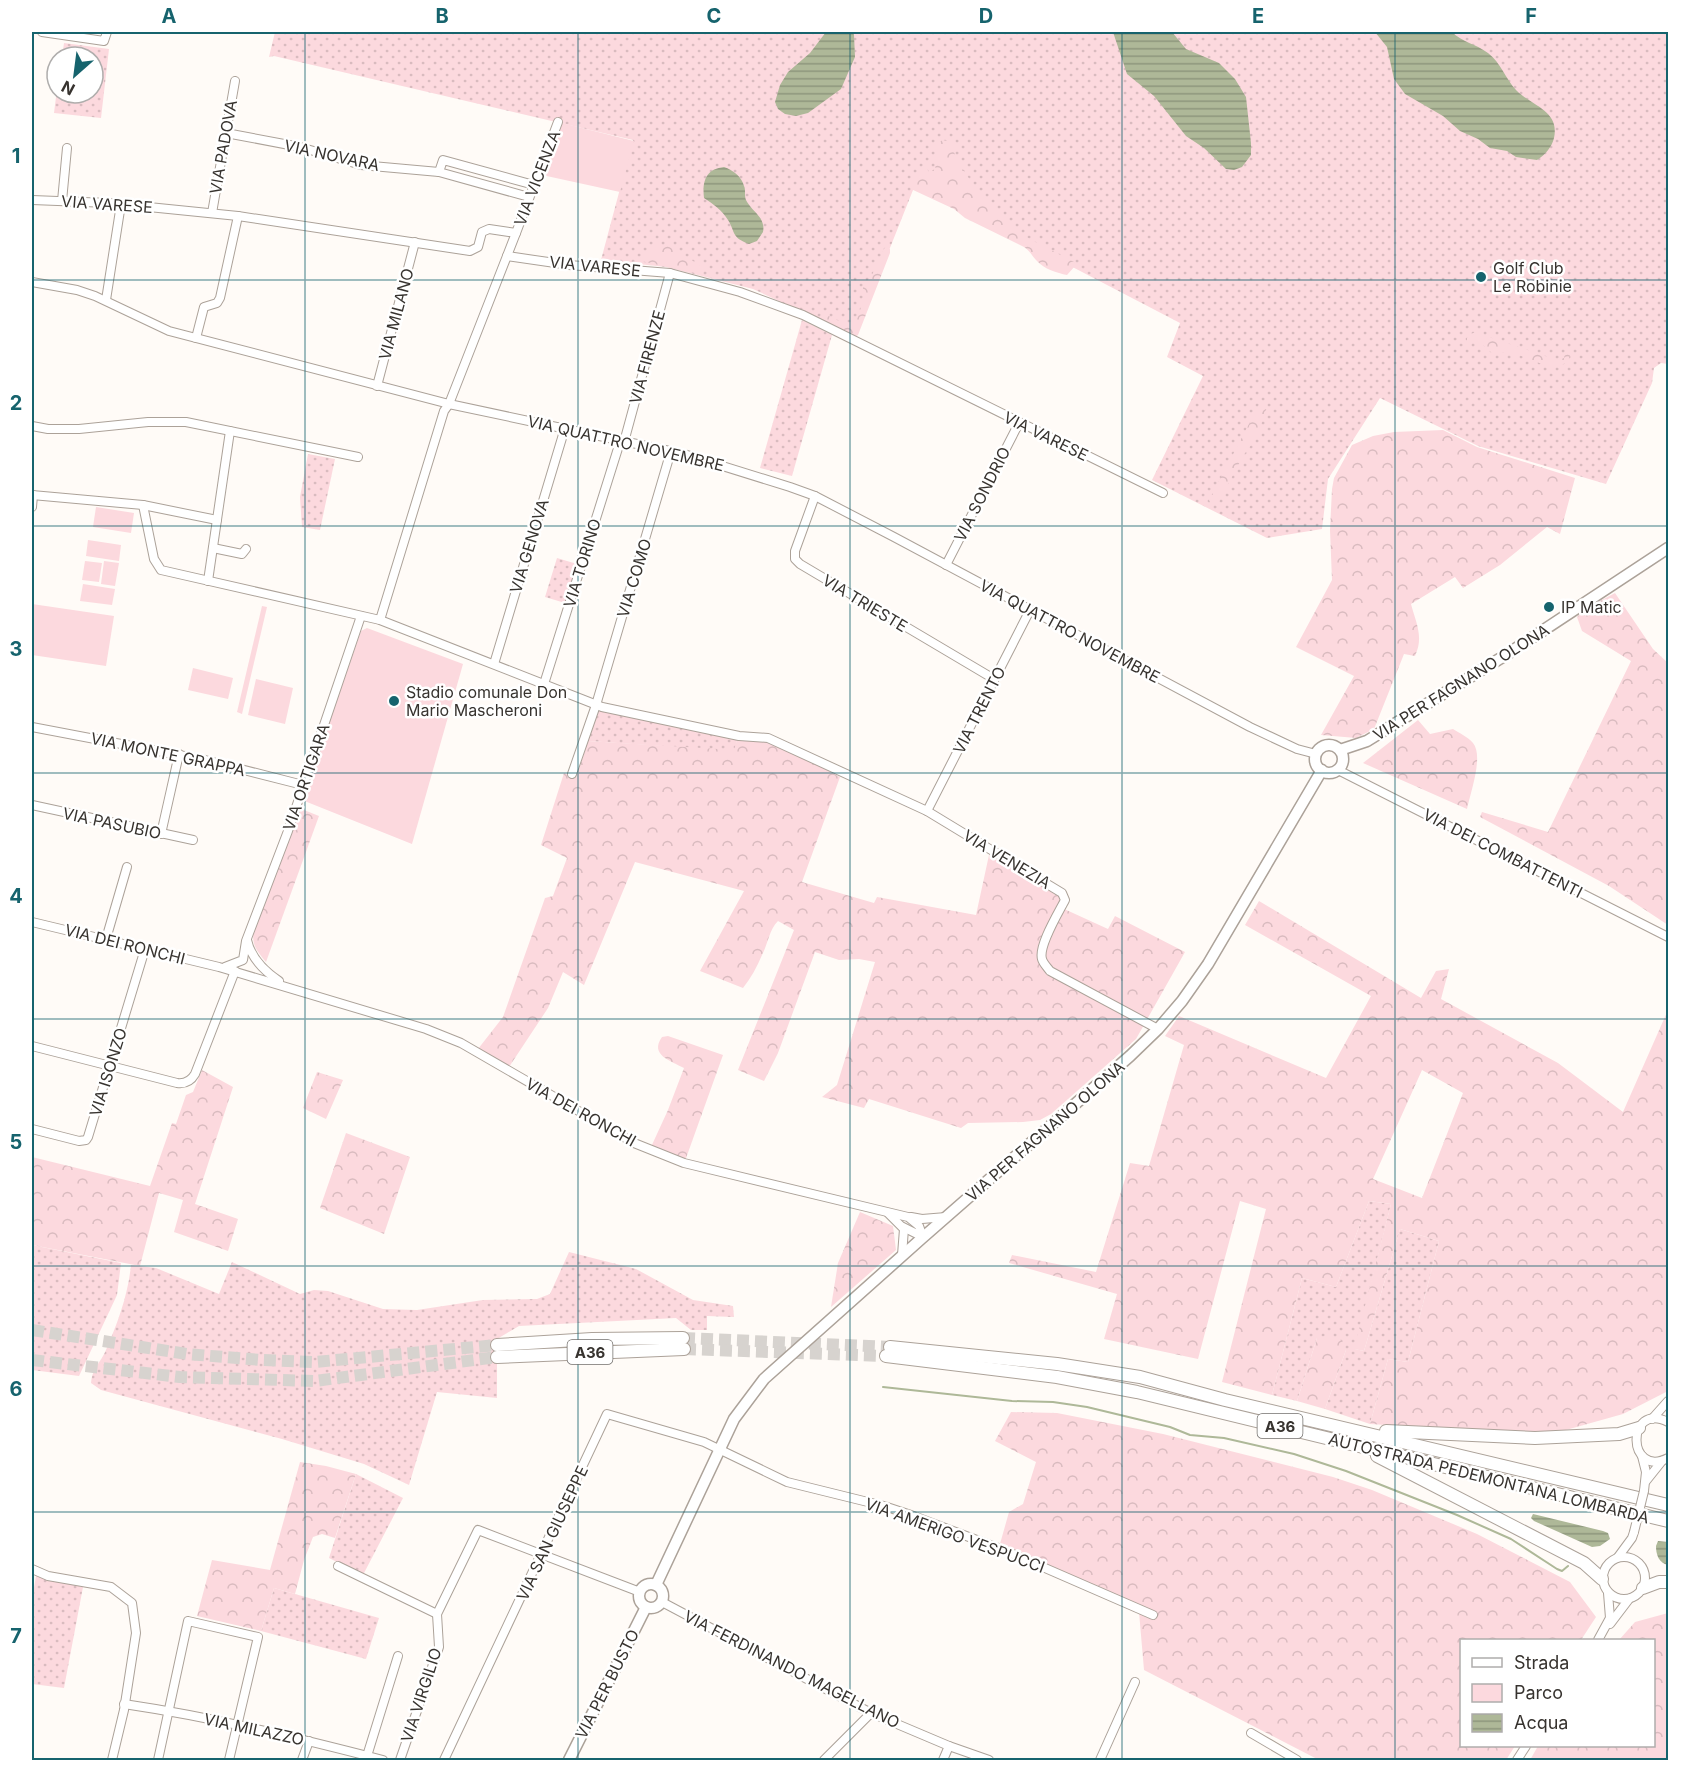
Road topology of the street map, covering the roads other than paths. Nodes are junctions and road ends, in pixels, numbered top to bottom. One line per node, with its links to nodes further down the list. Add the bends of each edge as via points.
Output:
1 (42, 32): 2 (street, via 104,41)
2 (107, 32)
3 (234, 81): 5 (street, VIA PADOVA)
4 (558, 122): 8 (street, VIA VICENZA)
5 (226, 133): 7 (street, VIA NOVARA, via 300,147 361,165); 13 (street, VIA PADOVA)
6 (67, 148): 11 (street)
7 (439, 172): 8 (street, VIA NOVARA, via 443,160); 9 (street, VIA NOVARA)
8 (534, 185): 9 (street, VIA VICENZA)
9 (529, 197): 15 (street, VIA VICENZA)
10 (32, 200): 11 (street, VIA VARESE)
11 (62, 201): 12 (street, VIA VARESE)
12 (121, 204): 13 (street, VIA VARESE); 20 (street)
13 (212, 213): 14 (street, VIA VARESE)
14 (238, 216): 16 (street, VIA VARESE); 21 (street, via 220,298 204,307)
15 (516, 233): 16 (street, VIA VARESE, via 486,229 473,250); 17 (street)
16 (415, 242): 22 (street, VIA MILANO)
17 (507, 256): 18 (street, VIA VARESE); 23 (street)
18 (670, 273): 24 (street, VIA VARESE, via 803,315); 28 (street, VIA FIRENZE)
19 (32, 282): 20 (street, VIA QUATTRO NOVEMBRE)
20 (106, 300): 21 (street, VIA QUATTRO NOVEMBRE, via 159,327)
21 (196, 338): 22 (street, VIA QUATTRO NOVEMBRE)
22 (377, 386): 23 (street, VIA QUATTRO NOVEMBRE)
23 (449, 404): 26 (street, VIA QUATTRO NOVEMBRE); 44 (street)
24 (1018, 423): 31 (street, VIA VARESE); 40 (street, VIA SONDRIO)
25 (32, 426): 27 (street, via 78,429 186,422)
26 (565, 428): 28 (street, VIA QUATTRO NOVEMBRE); 45 (street, VIA GENOVA)
27 (230, 431): 30 (street); 36 (street)
28 (622, 442): 29 (street, VIA QUATTRO NOVEMBRE); 47 (street, VIA TORINO)
29 (671, 451): 33 (street, VIA QUATTRO NOVEMBRE); 48 (street, VIA COMO)
30 (358, 457)
31 (1162, 493)
32 (32, 495): 34 (street); 35 (street)
33 (815, 496): 40 (street, VIA QUATTRO NOVEMBRE); 46 (street, VIA TRIESTE, via 795,559)
34 (142, 505): 36 (street); 41 (street, via 158,567)
35 (32, 507)
36 (217, 520): 37 (street)
37 (213, 548): 39 (street, via 242,554); 41 (street)
38 (1668, 548): 50 (main road, VIA PER FAGNANO OLONA, via 1367,741)
39 (246, 549)
40 (946, 565): 42 (street, VIA QUATTRO NOVEMBRE)
41 (208, 581): 43 (street)
42 (1030, 610): 46 (street, VIA TRENTO); 52 (street, VIA QUATTRO NOVEMBRE, via 1250,727)
43 (361, 616): 44 (street); 56 (street, VIA ORTIGARA)
44 (380, 620): 45 (street)
45 (494, 664): 47 (street)
46 (994, 679): 58 (street, VIA TRENTO)
47 (544, 684): 48 (street)
48 (596, 705): 55 (street, VIA COMO); 58 (street, via 739,736 768,738)
49 (32, 727): 51 (street, VIA MONTE GRAPPA)
50 (1340, 750): 52 (main road, VIA PER FAGNANO OLONA, via 1325,745); 54 (main road, via 1343,763)
51 (179, 754): 56 (street, VIA MONTE GRAPPA); 59 (street)
52 (1317, 754): 53 (main road, via 1316,763)
53 (1322, 770): 54 (main road); 73 (main road, VIA PER FAGNANO OLONA, via 1208,964)
54 (1338, 770): 64 (street, VIA DEI COMBATTENTI)
55 (572, 774)
56 (303, 785): 63 (street, VIA ORTIGARA)
57 (32, 805): 59 (street, VIA PASUBIO)
58 (927, 811): 73 (street, VIA VENEZIA, via 1062,892 1065,900 1044,944 1042,961 1050,971)
59 (161, 834): 60 (street, VIA PASUBIO)
60 (193, 840)
61 (127, 867): 65 (street)
62 (32, 922): 65 (street, VIA DEI RONCHI)
63 (247, 938): 67 (street, VIA ORTIGARA); 68 (street)
64 (1668, 938)
65 (106, 939): 66 (street, VIA DEI RONCHI)
66 (146, 949): 69 (street, VIA DEI RONCHI); 75 (street, VIA ISONZO)
67 (243, 960): 68 (street, via 249,957); 69 (street); 71 (street, via 241,969)
68 (257, 961): 71 (street, via 258,970); 72 (street, VIA DEI RONCHI)
69 (219, 967): 70 (street, VIA DEI RONCHI)
70 (235, 971): 71 (street, VIA DEI RONCHI); 75 (street, via 195,1074 188,1082 177,1083)
71 (247, 975): 72 (street, VIA DEI RONCHI)
72 (287, 986): 77 (street, VIA DEI RONCHI, via 461,1043 634,1143 684,1163)
73 (1158, 1029): 79 (main road, VIA PER FAGNANO OLONA)
74 (32, 1046): 75 (street)
75 (110, 1067): 76 (street, VIA ISONZO, via 86,1140)
76 (32, 1128)
77 (885, 1211): 78 (street, VIA DEI RONCHI); 80 (street)
78 (908, 1216): 79 (street, VIA DEI RONCHI); 81 (street, via 919,1226)
79 (946, 1217): 81 (main road, VIA PER FAGNANO OLONA)
80 (903, 1227): 81 (street); 82 (street)
81 (923, 1237): 82 (main road, VIA PER FAGNANO OLONA)
82 (902, 1255): 91 (main road, VIA PER FAGNANO OLONA, via 764,1379 734,1419)
83 (683, 1343): 84 (highway, A36, via 592,1339)
84 (497, 1351)
85 (1668, 1401): 86 (street)
86 (1652, 1419): 87 (street); 88 (street)
87 (1668, 1422)
88 (1639, 1428): 89 (highway, via 1620,1434 1535,1438); 92 (street, via 1635,1440)
89 (1358, 1430): 90 (highway, AUTOSTRADA PEDEMONTANA LOMBARDA / A36, via 1140,1377 1057,1364 888,1351 1137,1392); 95 (highway, AUTOSTRADA PEDEMONTANA LOMBARDA / A36)
90 (1357, 1446): 96 (highway, AUTOSTRADA PEDEMONTANA LOMBARDA / A36); 103 (highway, via 1584,1563)
91 (721, 1451): 98 (street, VIA SAN GIUSEPPE, via 704,1442 607,1414); 105 (main road); 113 (street, VIA AMERIGO VESPUCCI, via 787,1482 884,1506 995,1547)
92 (1642, 1455): 93 (street, via 1650,1460); 94 (street)
93 (1665, 1459): 94 (street)
94 (1646, 1481): 97 (street, bridge)
95 (1668, 1505)
96 (1668, 1521)
97 (1633, 1535): 99 (street); 100 (street)
98 (542, 1555): 107 (street); 112 (street, VIA VIRGILIO, via 478,1530); 133 (street, VIA SAN GIUSEPPE)
99 (1618, 1557): 100 (street); 103 (street, via 1605,1568)
100 (1638, 1562): 106 (street, via 1645,1577)
101 (338, 1566): 112 (street)
102 (32, 1569): 118 (street, via 48,1576 111,1587 132,1603 136,1633)
103 (1602, 1579): 108 (street)
104 (1668, 1582): 106 (highway)
105 (656, 1585): 107 (main road, via 648,1584); 110 (main road, via 663,1594)
106 (1643, 1588): 109 (street)
107 (640, 1592): 111 (main road, via 639,1599)
108 (1608, 1593): 109 (street); 114 (street, via 1610,1617)
109 (1629, 1599): 114 (street)
110 (662, 1602): 111 (main road); 120 (street, VIA FERDINANDO MAGELLANO)
111 (646, 1607): 134 (main road, VIA PER BUSTO)
112 (438, 1614): 132 (street, VIA VIRGILIO, via 439,1647)
113 (1154, 1615)
114 (1605, 1629): 115 (street)
115 (1599, 1639)
116 (398, 1656): 126 (street)
117 (1135, 1682): 138 (street)
118 (124, 1704): 119 (street, VIA MILAZZO); 127 (street)
119 (169, 1710): 121 (street, VIA MILAZZO); 121 (street, via 188,1620 258,1637); 128 (street)
120 (871, 1713): 124 (street, VIA FERDINANDO MAGELLANO); 135 (street)
121 (237, 1725): 123 (street, VIA MILAZZO); 129 (street)
122 (1251, 1733): 139 (street)
123 (309, 1741): 126 (street, VIA MILAZZO); 130 (street)
124 (949, 1746): 136 (street); 137 (street, VIA FERDINANDO MAGELLANO)
125 (1525, 1747): 140 (street)
126 (367, 1756): 131 (street, VIA MILAZZO)
127 (112, 1761)
128 (158, 1761)
129 (229, 1761)
130 (302, 1761)
131 (383, 1761)
132 (399, 1761)
133 (444, 1761)
134 (569, 1761)
135 (824, 1761)
136 (943, 1761)
137 (990, 1761)
138 (1100, 1761)
139 (1297, 1761)
140 (1517, 1761)

